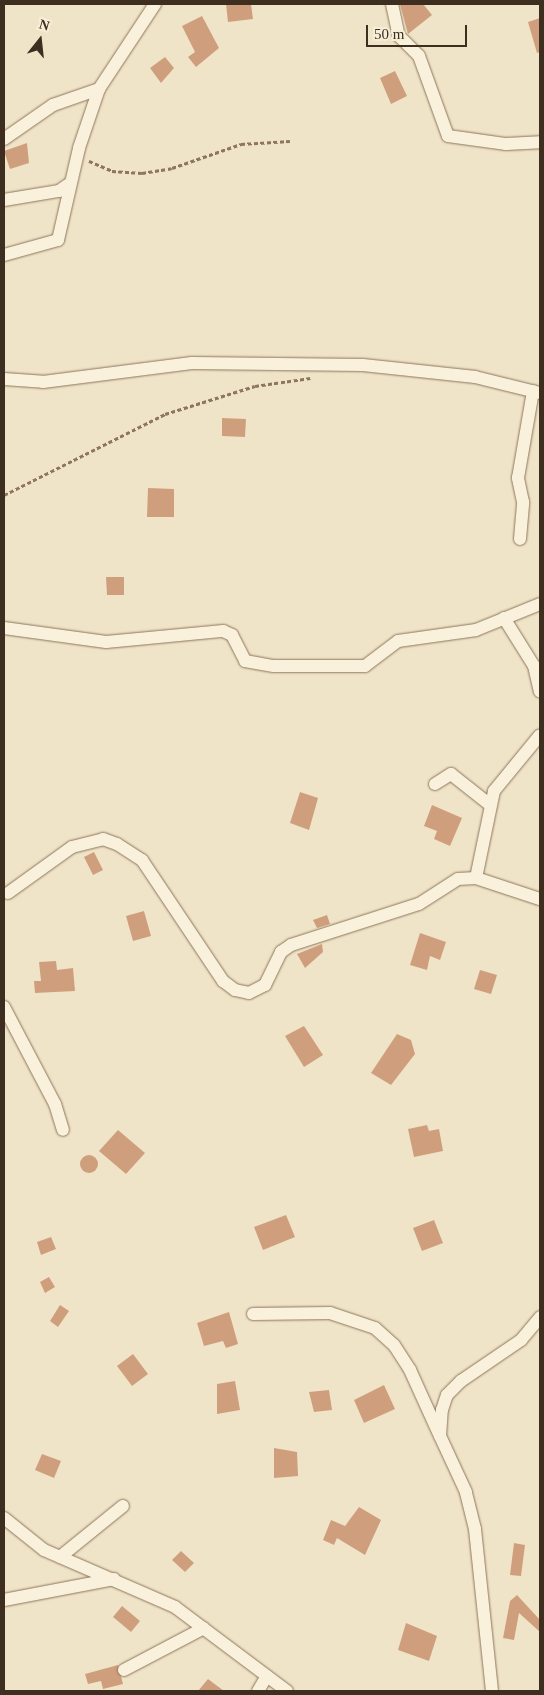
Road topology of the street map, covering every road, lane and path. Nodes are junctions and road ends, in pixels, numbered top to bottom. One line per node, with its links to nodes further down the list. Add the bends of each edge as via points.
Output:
1 (156, 4): 3 (street)
2 (392, 4): 6 (street, via 399,36 419,56 448,136 500,144)
3 (99, 89): 4 (street, via 53,105); 7 (street)
4 (4, 139)
5 (290, 141): 7 (path, via 241,144 172,168 142,173 100,168)
6 (540, 142)
7 (79, 148): 8 (street)
8 (69, 184): 9 (street); 10 (street, via 58,240)
9 (4, 200)
10 (4, 255)
11 (313, 378): 14 (path, via 255,386 165,414)
12 (4, 379): 13 (street, via 43,382 192,362 292,363 423,369)
13 (537, 392): 15 (street, via 518,478 523,502)
14 (4, 495)
15 (520, 539)
16 (540, 604): 17 (street)
17 (504, 618): 18 (street, via 476,630 398,641 365,666 316,667 245,661 232,635 223,631 106,642); 19 (street, via 534,666)
18 (4, 628)
19 (540, 691)
20 (540, 735): 22 (street, via 494,791)
21 (435, 784): 22 (street, via 451,774)
22 (489, 804): 23 (street)
23 (476, 878): 24 (street, via 458,879 419,904 300,940 281,952 265,985 249,993 235,990 223,981 142,860 117,844 103,839 72,847); 25 (street)
24 (8, 893)
25 (540, 899)
26 (4, 1007): 27 (street, via 55,1104)
27 (63, 1130)
28 (253, 1314): 30 (street, via 330,1312 375,1328 394,1345 410,1370)
29 (540, 1317): 30 (street, via 521,1340 447,1395)
30 (440, 1436): 41 (street, via 466,1492 475,1529)
31 (123, 1506): 33 (street)
32 (4, 1518): 33 (street, via 44,1550)
33 (60, 1557): 34 (street)
34 (115, 1579): 35 (street); 36 (street, via 162,1599)
35 (4, 1600)
36 (204, 1628): 37 (street); 38 (street)
37 (124, 1670)
38 (267, 1676): 39 (street); 40 (street)
39 (258, 1691)
40 (288, 1691)
41 (492, 1691)

